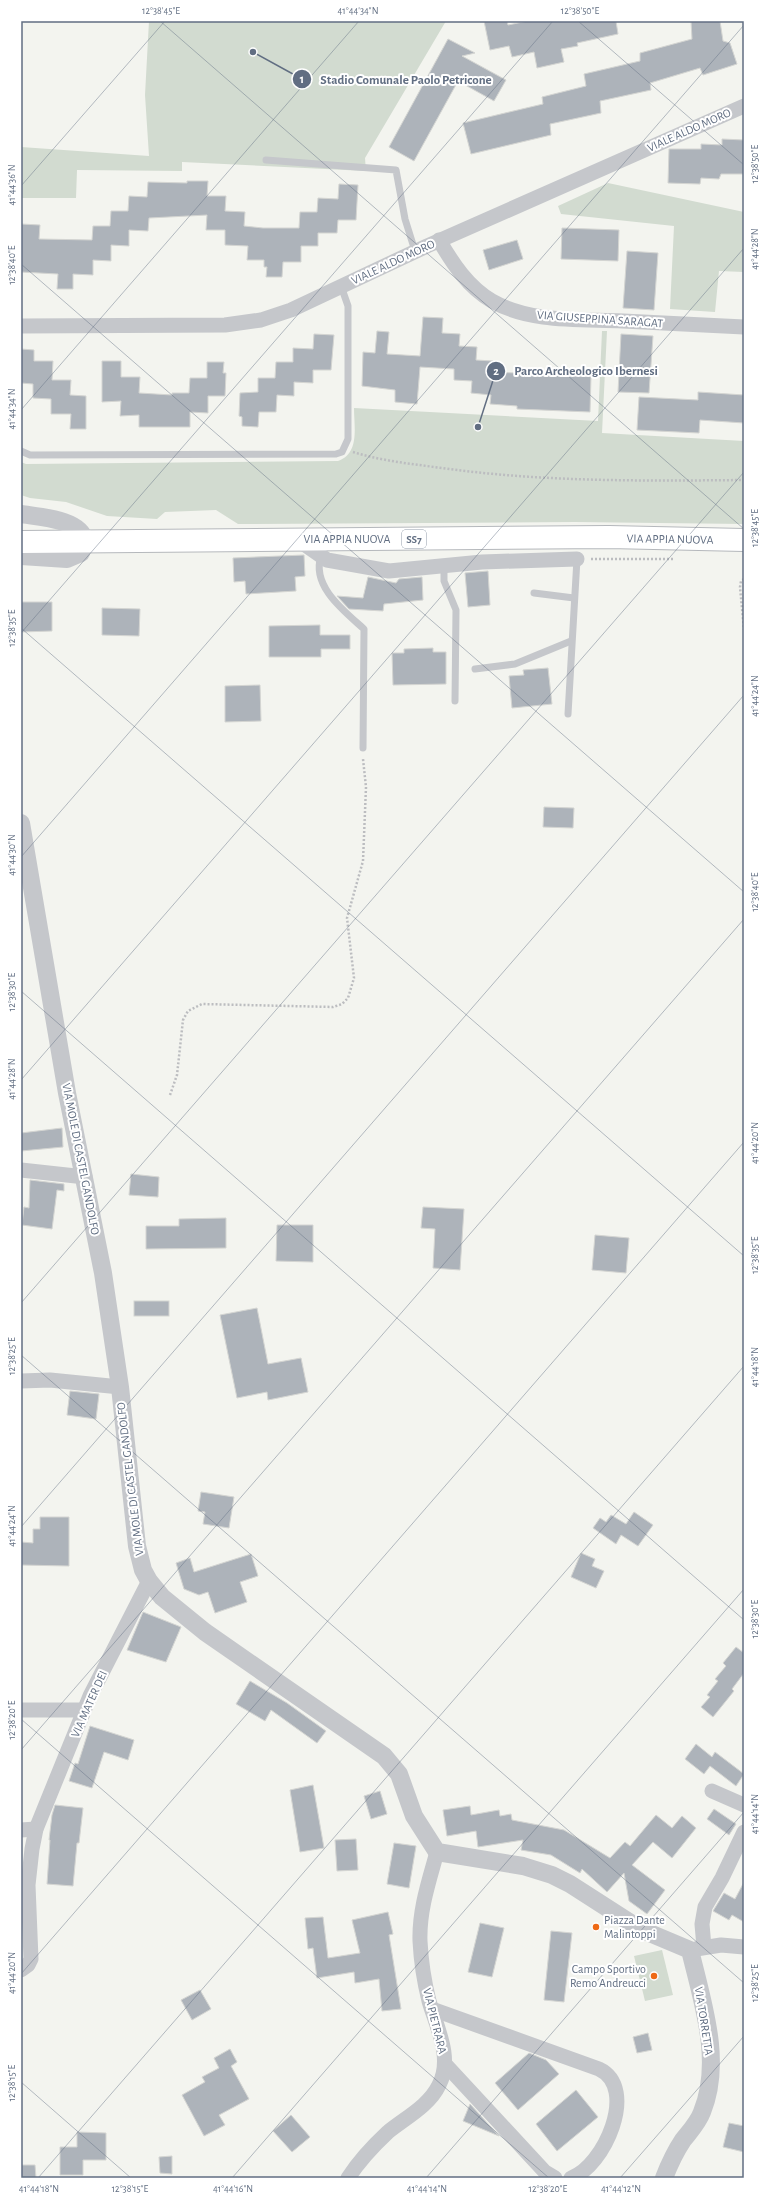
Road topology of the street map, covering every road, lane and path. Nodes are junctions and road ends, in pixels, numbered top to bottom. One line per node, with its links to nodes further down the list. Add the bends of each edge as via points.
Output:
1 (744, 106): 3 (street, VIALE ALDO MORO)
2 (266, 160): 4 (lane, via 396,170 405,218)
3 (439, 240): 4 (street, VIALE ALDO MORO); 7 (street, VIA GIUSEPPINA SARAGAT, via 461,275 476,289 500,305 527,314 562,319)
4 (415, 251): 5 (street, VIALE ALDO MORO)
5 (342, 286): 6 (street, VIALE ALDO MORO, via 291,310 243,324 143,327); 8 (lane, via 348,306 348,439)
6 (21, 326)
7 (744, 327)
8 (345, 449): 9 (lane, via 336,454 30,455); 10 (path, via 373,459 540,478)
9 (21, 452)
10 (744, 480)
11 (21, 514): 14 (street, via 71,524 79,528)
12 (297, 539): 13 (main road, VIA APPIA NUOVA / SS7, via 609,537); 14 (main road, VIA APPIA NUOVA / SS7); 17 (street)
13 (744, 540)
14 (85, 541): 15 (main road, VIA APPIA NUOVA / SS7); 16 (street, via 81,553 67,559)
15 (21, 542)
16 (21, 556)
17 (321, 556): 20 (street, via 334,561 389,571); 29 (lane, via 318,565 332,600 364,628)
18 (577, 559): 19 (path); 20 (street, via 482,562); 23 (lane)
19 (678, 559)
20 (444, 567): 27 (lane, via 444,581 456,610)
21 (744, 579): 24 (path, via 740,587)
22 (534, 593): 23 (lane)
23 (574, 598): 25 (lane)
24 (744, 630)
25 (571, 641): 26 (lane, via 515,664); 28 (lane)
26 (475, 669)
27 (455, 701)
28 (568, 714)
29 (363, 748): 31 (path, via 366,788 363,861 347,918 354,978 348,998 342,1004 333,1007 202,1004 193,1008 183,1020 177,1075)
30 (21, 823): 33 (street, VIA MOLE DI CASTEL GANDOLFO, via 67,1093)
31 (170, 1096)
32 (21, 1170): 33 (street)
33 (85, 1177): 35 (street, VIA MOLE DI CASTEL GANDOLFO)
34 (21, 1382): 35 (street, via 50,1380)
35 (120, 1387): 36 (street, VIA MOLE DI CASTEL GANDOLFO, via 137,1546)
36 (148, 1581): 38 (street, VIA MATER DEI); 44 (street, VIA MOLE DI CASTEL GANDOLFO, via 162,1597 204,1632 384,1756 399,1774 414,1816)
37 (21, 1710): 38 (street)
38 (84, 1710): 41 (street, VIA MATER DEI)
39 (712, 1791): 40 (street)
40 (744, 1806)
41 (36, 1829): 42 (street); 47 (street, VIA MATER DEI, via 28,1885 31,1959)
42 (21, 1830)
43 (744, 1832): 46 (street, via 705,1907)
44 (437, 1852): 46 (street, via 524,1866 552,1875 640,1929); 48 (street, VIA PIETRARA, via 420,1922 423,1969)
45 (744, 1947): 46 (street, via 721,1945)
46 (697, 1948): 53 (street, VIA TORRETTA, via 710,2056 709,2083 700,2118 676,2152)
47 (21, 1970)
48 (432, 2009): 49 (street, VIA PIETRARA); 52 (street, via 600,2069 612,2079 617,2089 618,2100 606,2143 588,2169)
49 (445, 2064): 50 (street, VIA PIETRARA, via 441,2081 432,2096 372,2148); 51 (street, via 545,2172)
50 (348, 2178)
51 (555, 2178)
52 (571, 2178)
53 (664, 2178)

